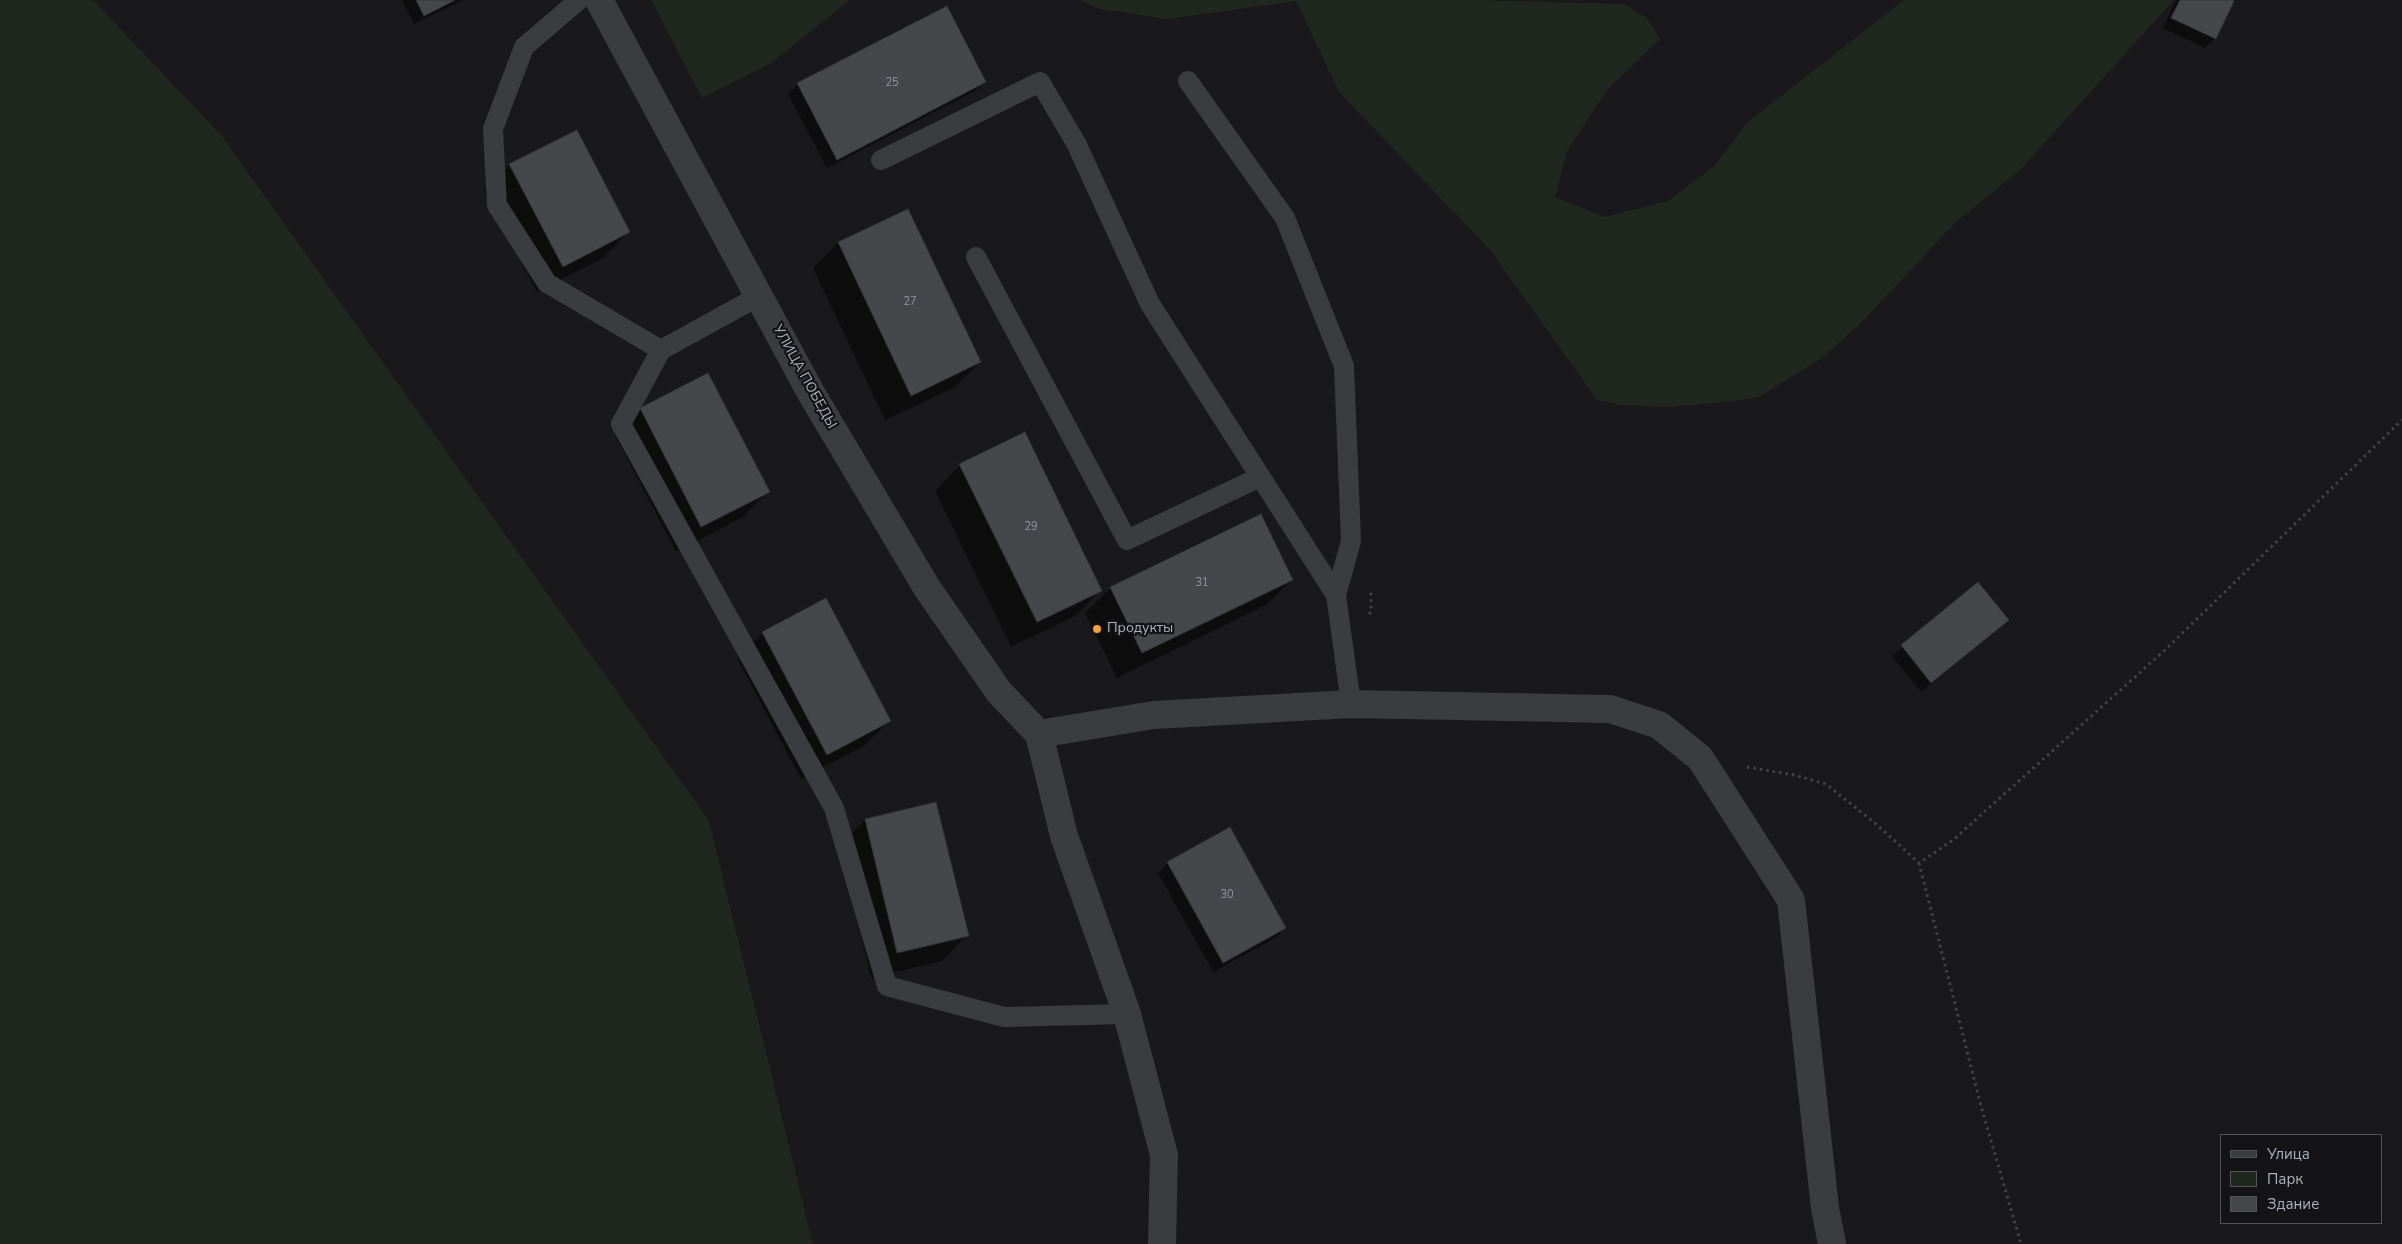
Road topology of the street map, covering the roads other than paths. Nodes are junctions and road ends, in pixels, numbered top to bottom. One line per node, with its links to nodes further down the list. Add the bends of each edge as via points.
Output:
1 (579, 0): 7 (lane, via 524,47 493,129 497,205 547,283)
2 (599, 0): 6 (street, УЛИЦА ПОБЕДЫ)
3 (1188, 81): 9 (lane, via 1285,218 1344,366 1350,541)
4 (881, 160): 8 (lane, via 1040,82 1076,143 1150,304)
5 (976, 257): 8 (lane, via 1127,540)
6 (759, 296): 7 (lane); 11 (street, УЛИЦА ПОБЕДЫ, via 811,393 927,588 998,692)
7 (661, 350): 12 (lane, via 621,424 834,808 887,986 1004,1018)
8 (1260, 477): 9 (lane)
9 (1336, 595): 10 (lane)
10 (1351, 704): 11 (street, via 1154,716); 14 (street, via 1610,709 1659,725 1700,758 1791,900)
11 (1039, 734): 12 (street, via 1064,836)
12 (1127, 1014): 13 (street, via 1164,1155)
13 (1162, 1244)
14 (1832, 1244)

